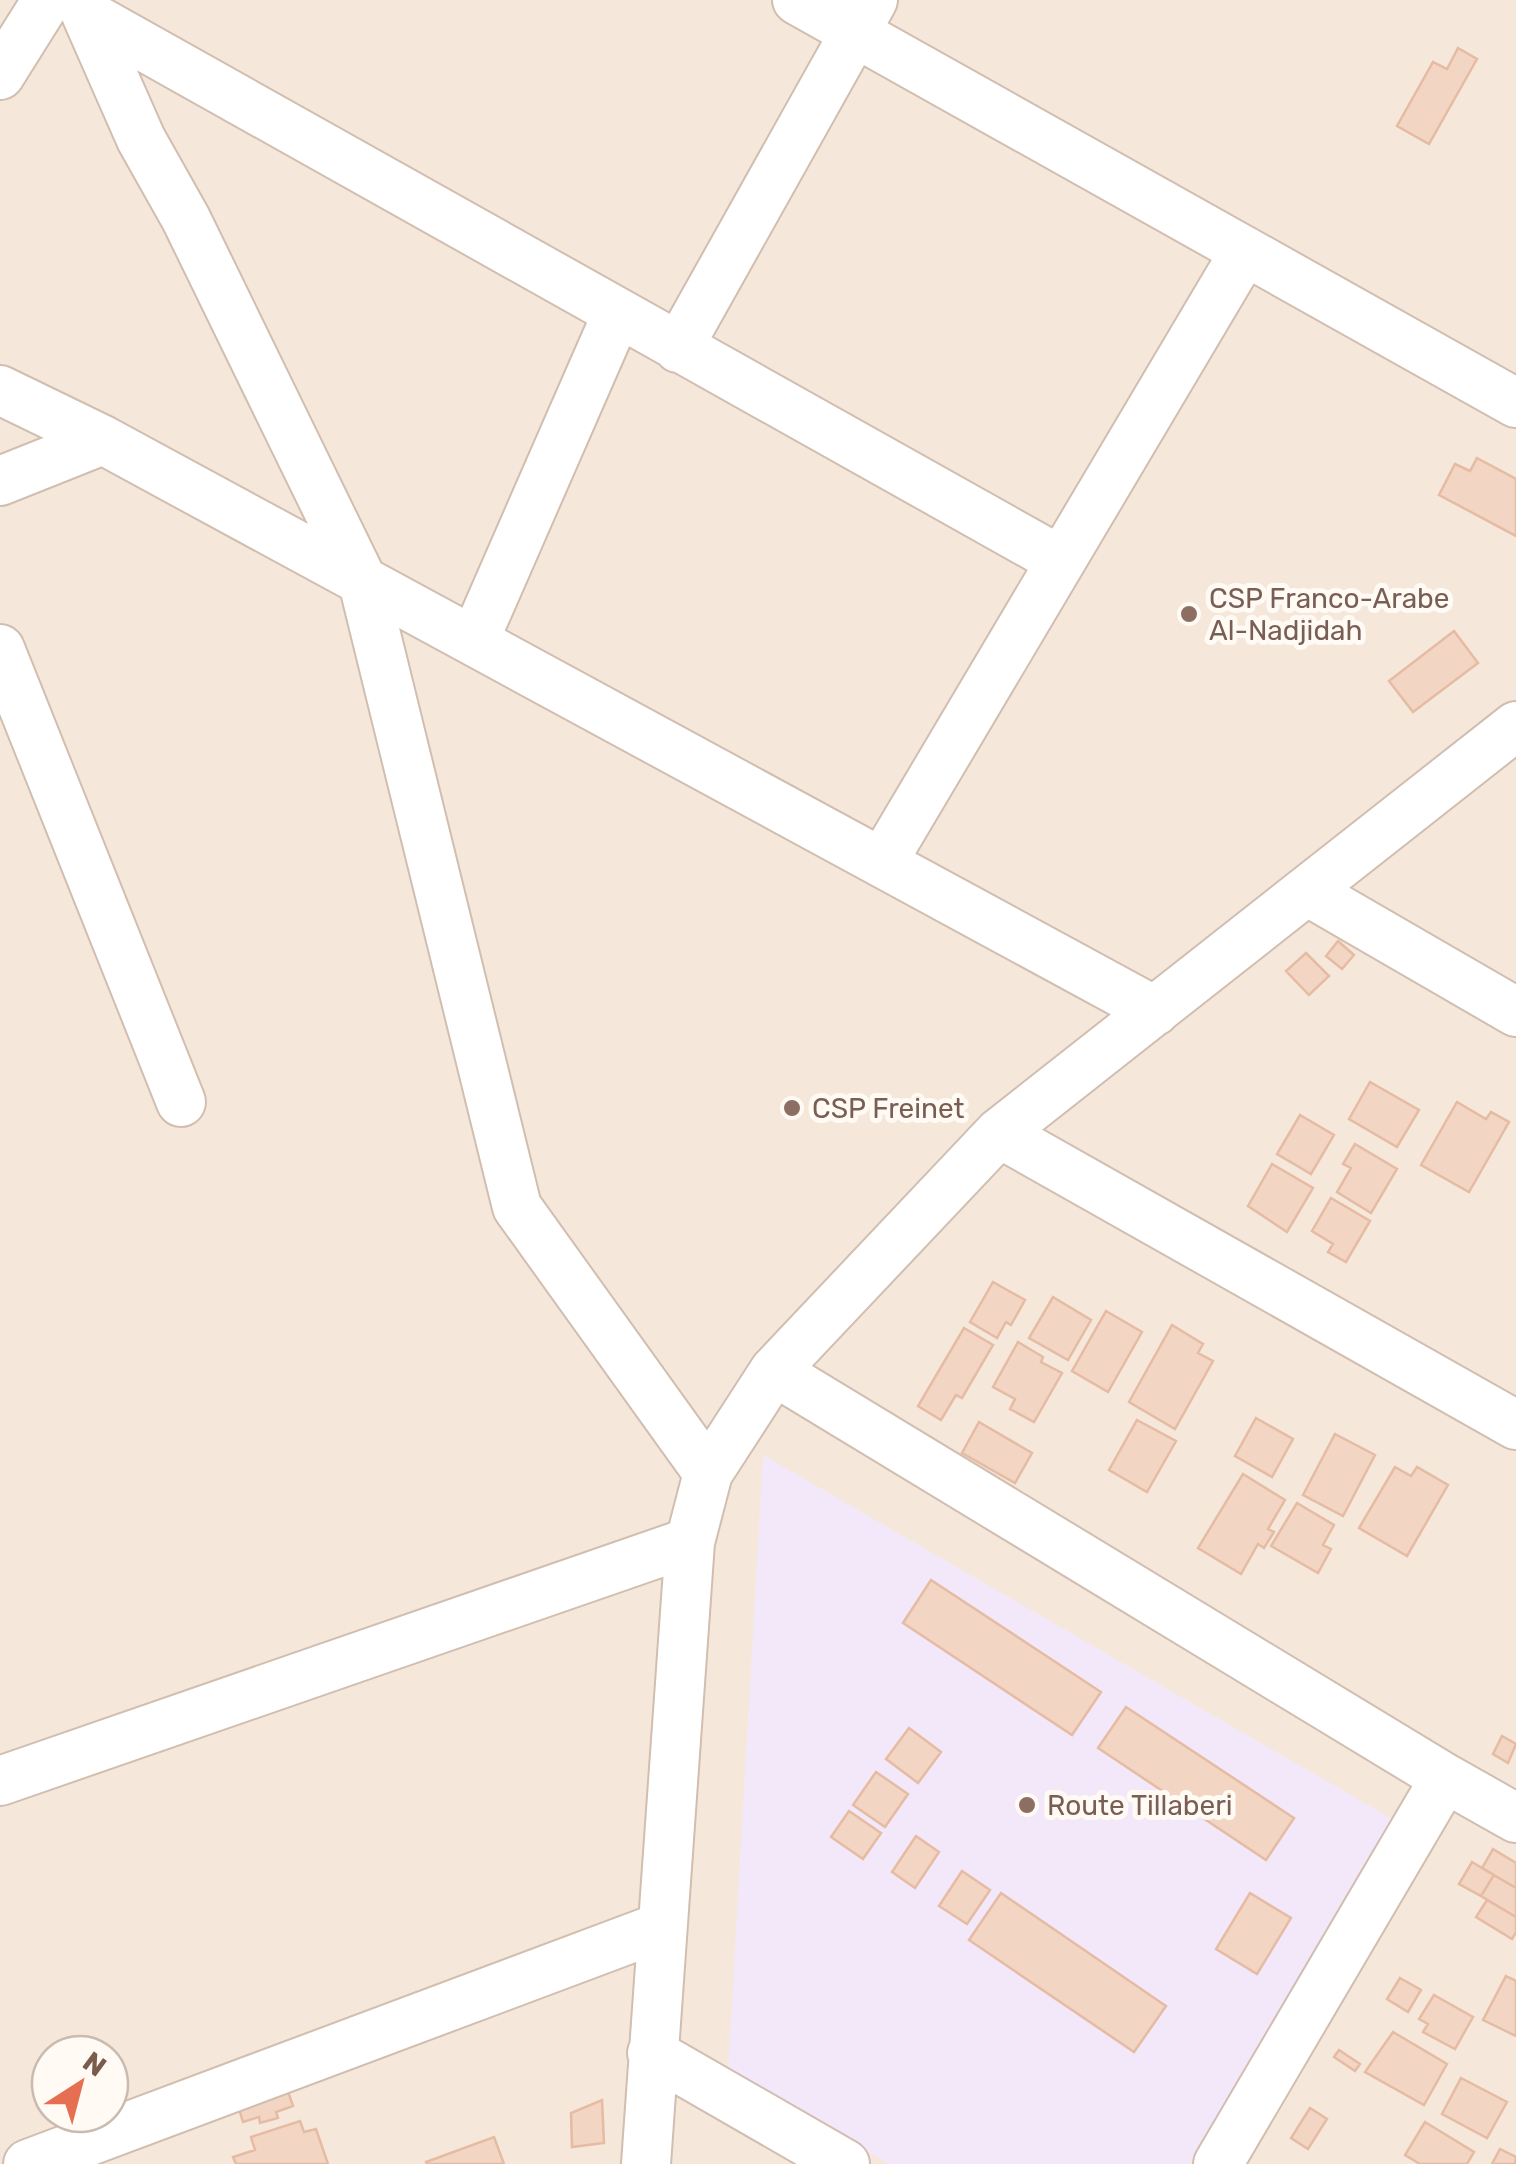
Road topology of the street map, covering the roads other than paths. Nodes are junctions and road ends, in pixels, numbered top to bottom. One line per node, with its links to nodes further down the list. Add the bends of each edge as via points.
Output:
1 (797, 0): 3 (street)
2 (72, 5): 4 (street); 6 (street); 13 (street, via 186,218)
3 (864, 16): 5 (street); 7 (street)
4 (0, 75)
5 (1245, 251): 9 (street); 12 (street)
6 (617, 314): 7 (street); 14 (street)
7 (678, 348): 12 (street)
8 (0, 390): 10 (street)
9 (1516, 402)
10 (103, 440): 11 (street); 13 (street)
11 (0, 481)
12 (1061, 561): 17 (street)
13 (364, 582): 14 (street); 25 (street, via 517,1207)
14 (474, 641): 17 (street)
15 (0, 649): 21 (street)
16 (1516, 726): 18 (street)
17 (883, 861): 19 (street)
18 (1308, 891): 19 (street); 20 (street)
19 (1155, 1011): 22 (street)
20 (1516, 1012)
21 (182, 1102)
22 (999, 1134): 23 (street); 24 (street)
23 (774, 1371): 25 (street); 27 (street)
24 (1516, 1425)
25 (708, 1473): 26 (street)
26 (690, 1542): 28 (street); 30 (street)
27 (1445, 1778): 29 (street); 35 (street)
28 (0, 1781)
29 (1516, 1818)
30 (661, 1928): 31 (street); 32 (street)
31 (652, 2054): 33 (street); 34 (street)
32 (28, 2164)
33 (646, 2164)
34 (846, 2164)
35 (1218, 2164)

